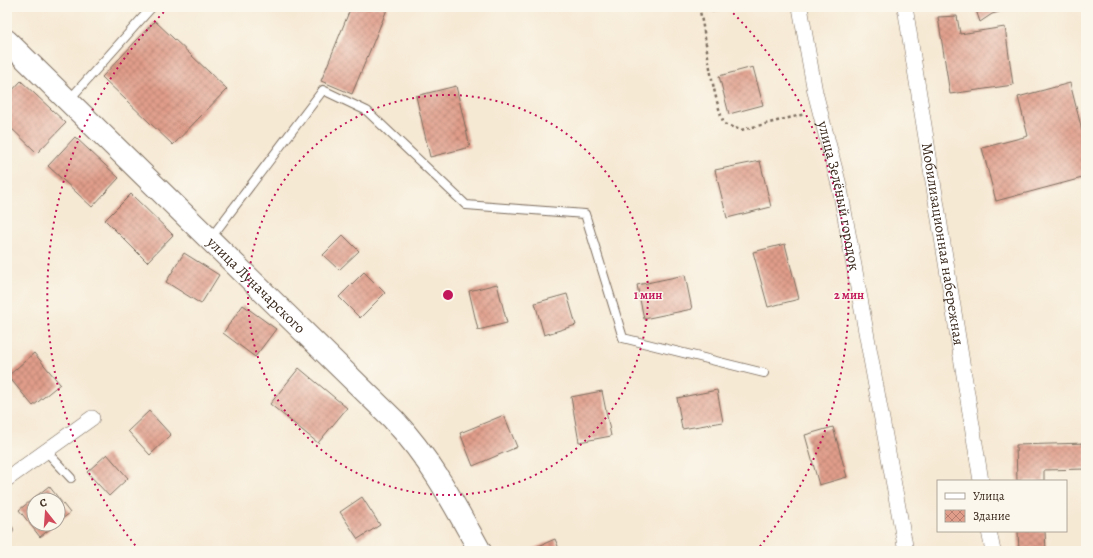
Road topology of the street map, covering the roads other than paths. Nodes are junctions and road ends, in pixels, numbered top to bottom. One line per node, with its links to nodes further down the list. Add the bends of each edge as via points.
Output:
1 (152, 7): 5 (lane)
2 (800, 7): 15 (street, улица Зелёный городок, via 820,114 840,189)
3 (905, 7): 12 (street, Мобилизационная набережная)
4 (7, 41): 5 (street, улица Луначарского)
5 (68, 101): 6 (street, улица Луначарского)
6 (210, 239): 7 (lane, via 322,90 368,111 466,205 585,214 623,338); 14 (street, улица Луначарского, via 403,429 438,474)
7 (764, 372)
8 (92, 418): 9 (street)
9 (46, 451): 10 (lane); 11 (street)
10 (71, 478)
11 (7, 479)
12 (981, 480)
13 (990, 532): 16 (street)
14 (480, 551)
15 (906, 551)
16 (993, 551)

